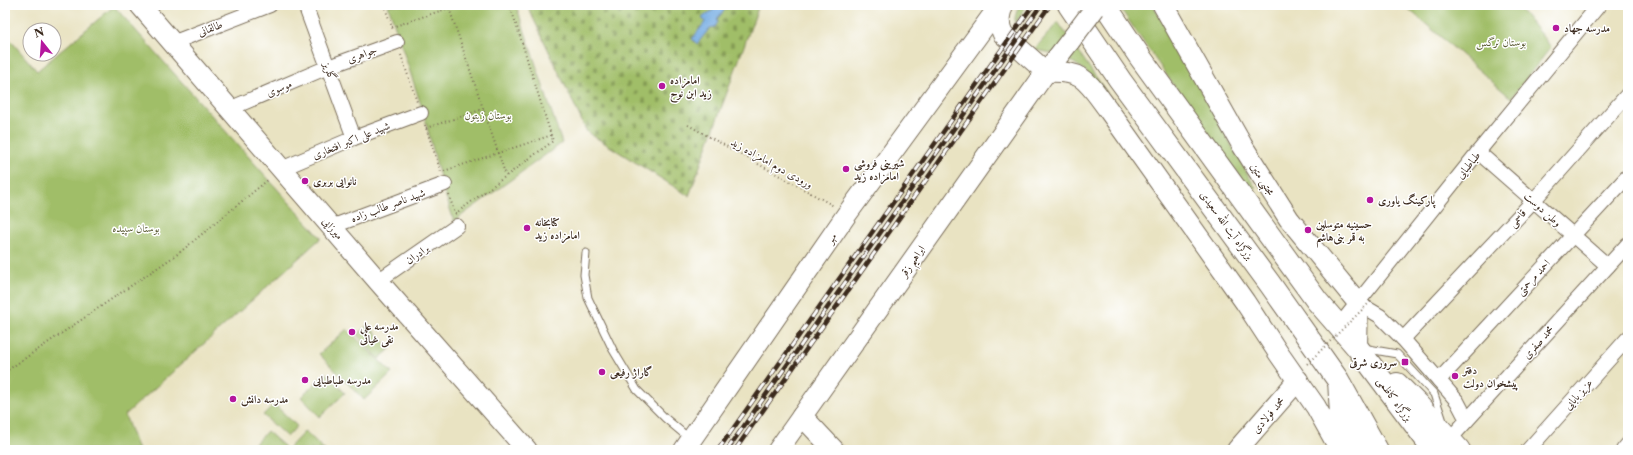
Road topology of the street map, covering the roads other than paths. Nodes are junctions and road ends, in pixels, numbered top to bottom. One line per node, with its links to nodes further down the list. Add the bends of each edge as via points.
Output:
1 (140, 5): 13 (street, میرزایی)
2 (270, 5): 13 (street, طالقانی)
3 (305, 5): 14 (street, گلریز)
4 (992, 5): 11 (street)
5 (1002, 5): 11 (street); 15 (street, via 999,26 1004,34)
6 (1069, 5): 38 (highway, بزرگراه آیت الله سعیدی, via 1120,80)
7 (1098, 5): 15 (street, ابراهیم زقر, bridge)
8 (1105, 5): 33 (highway, via 1140,58 1317,301)
9 (1163, 5): 32 (street, مجتبی متین, via 1242,144 1289,219)
10 (1599, 5): 20 (street, طباطبایی)
11 (983, 29): 43 (street, مهر, via 847,214)
12 (397, 42): 14 (street, جواهری)
13 (172, 43): 17 (street, میرزایی)
14 (328, 67): 17 (street, موسوی); 19 (street, گلریز)
15 (1046, 72): 37 (street, via 1064,71 1077,75 1095,91 1225,272); 40 (street, ابراهیم زقر)
16 (1628, 94): 24 (street, قاسمی)
17 (230, 109): 21 (street, میرزایی)
18 (421, 113): 19 (street, شهید علی اکبر افتخاری)
19 (354, 138): 21 (street, شهید علی اکبر افتخاری)
20 (1478, 152): 24 (street, وطن دوست); 32 (street, طباطبایی)
21 (281, 169): 26 (street, میرزایی)
22 (1628, 176): 27 (street, احمد مرحمتی)
23 (443, 178): 26 (street, شهید ناصر طالب زاده)
24 (1534, 200): 27 (street, وطن دوست); 35 (street, قاسمی)
25 (456, 220): 31 (street, برادران)
26 (331, 226): 31 (street, میرزایی)
27 (1572, 235): 30 (street, وطن دوست); 39 (street, احمد مرحمتی)
28 (1628, 244): 30 (street, محمد صفری)
29 (586, 254): 43 (lane, via 584,275 588,298 613,350 637,390)
30 (1608, 266): 41 (street, محمد صفری)
31 (378, 281): 45 (street, میرزایی)
32 (1364, 302): 33 (street, طباطبایی); 35 (street); 36 (street)
33 (1339, 326): 36 (highway)
34 (1628, 338): 53 (street, عزیز بابایی)
35 (1404, 339): 39 (street)
36 (1357, 347): 44 (highway, via 1417,404)
37 (1302, 372): 48 (street, محمد فولادی); 49 (street, via 1316,407)
38 (1338, 380): 50 (street, via 1340,415); 51 (highway, بزرگراه آیت الله سعیدی); 52 (highway)
39 (1439, 380): 41 (street)
40 (802, 416): 46 (street, ابراهیم زقر); 47 (street)
41 (1467, 420): 44 (street, محمد صفری)
42 (1628, 444): 54 (street)
43 (687, 445)
44 (1447, 447)
45 (527, 450)
46 (778, 450)
47 (834, 450)
48 (1237, 450)
49 (1340, 450)
50 (1354, 450)
51 (1377, 450)
52 (1394, 450)
53 (1528, 450)
54 (1623, 450)

